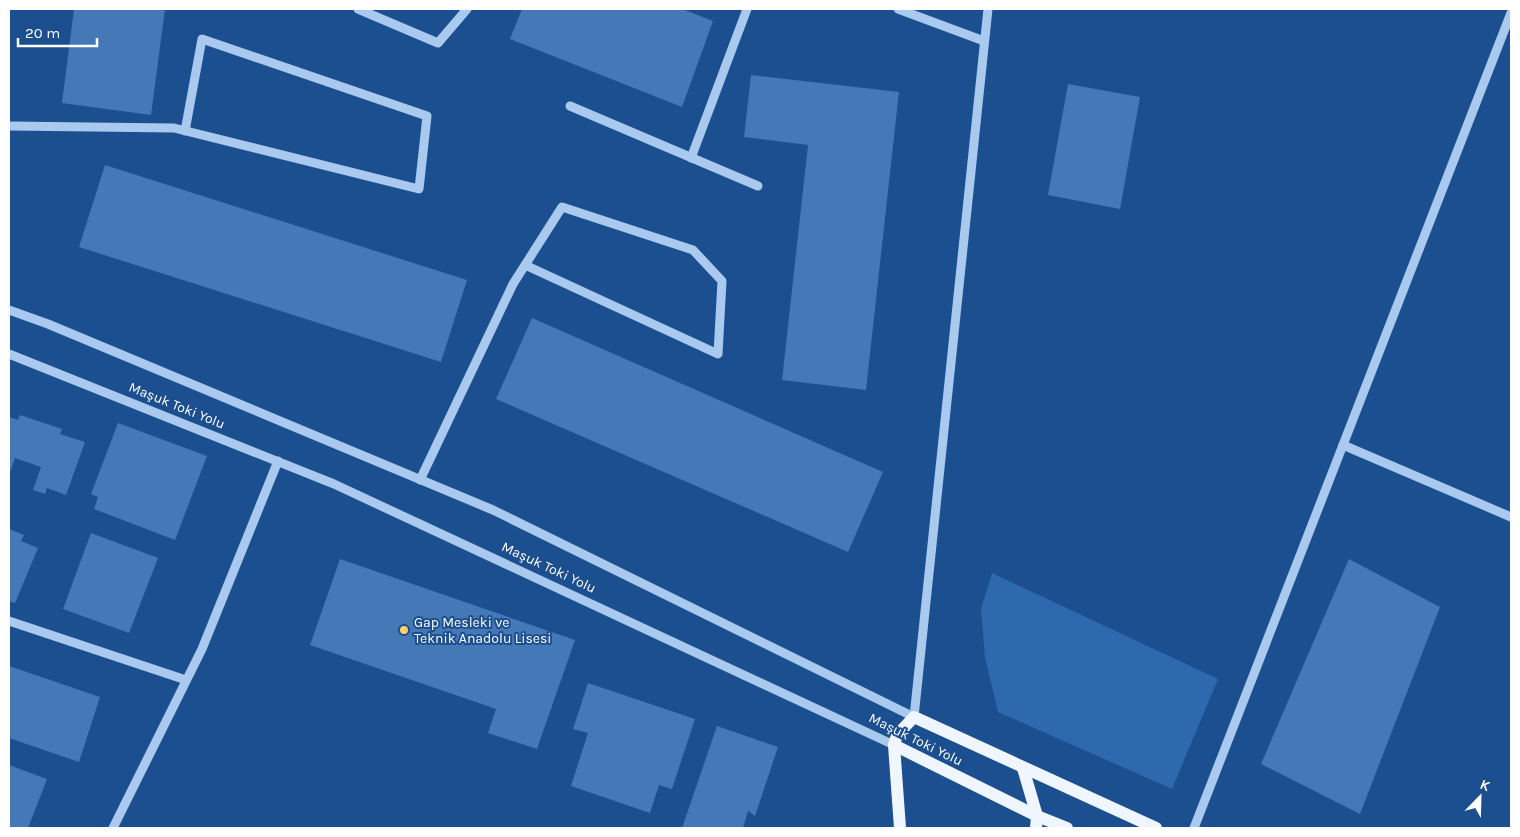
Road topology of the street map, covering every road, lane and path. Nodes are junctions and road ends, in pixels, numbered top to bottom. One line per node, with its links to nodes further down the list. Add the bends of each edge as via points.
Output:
1 (358, 9): 2 (street, via 438,43)
2 (467, 9)
3 (747, 9): 11 (street)
4 (898, 9): 7 (street)
5 (988, 9): 7 (street)
6 (1511, 13): 16 (street)
7 (984, 42): 22 (street)
8 (570, 106): 11 (street)
9 (9, 126): 10 (street, via 174,128)
10 (185, 131): 10 (street, via 419,189 427,116 202,39)
11 (691, 158): 12 (street)
12 (758, 186)
13 (525, 265): 13 (street, via 562,207 693,250 722,281 718,354); 18 (street)
14 (9, 310): 18 (street, Maşuk Toki Yolu)
15 (9, 354): 17 (street, Maşuk Toki Yolu)
16 (1343, 445): 19 (street); 30 (street)
17 (278, 461): 21 (street, via 202,649); 23 (street, Maşuk Toki Yolu, via 334,484)
18 (420, 480): 22 (street, Maşuk Toki Yolu, via 493,510)
19 (1511, 517)
20 (9, 621): 21 (street)
21 (186, 680): 26 (street)
22 (914, 717): 23 (main road, via 897,734); 24 (main road)
23 (894, 745): 25 (main road, Maşuk Toki Yolu); 27 (main road)
24 (1023, 768): 25 (main road); 29 (main road)
25 (1036, 822): 28 (main road, Maşuk Toki Yolu)
26 (113, 828)
27 (900, 828)
28 (1067, 828)
29 (1156, 828)
30 (1194, 828)

